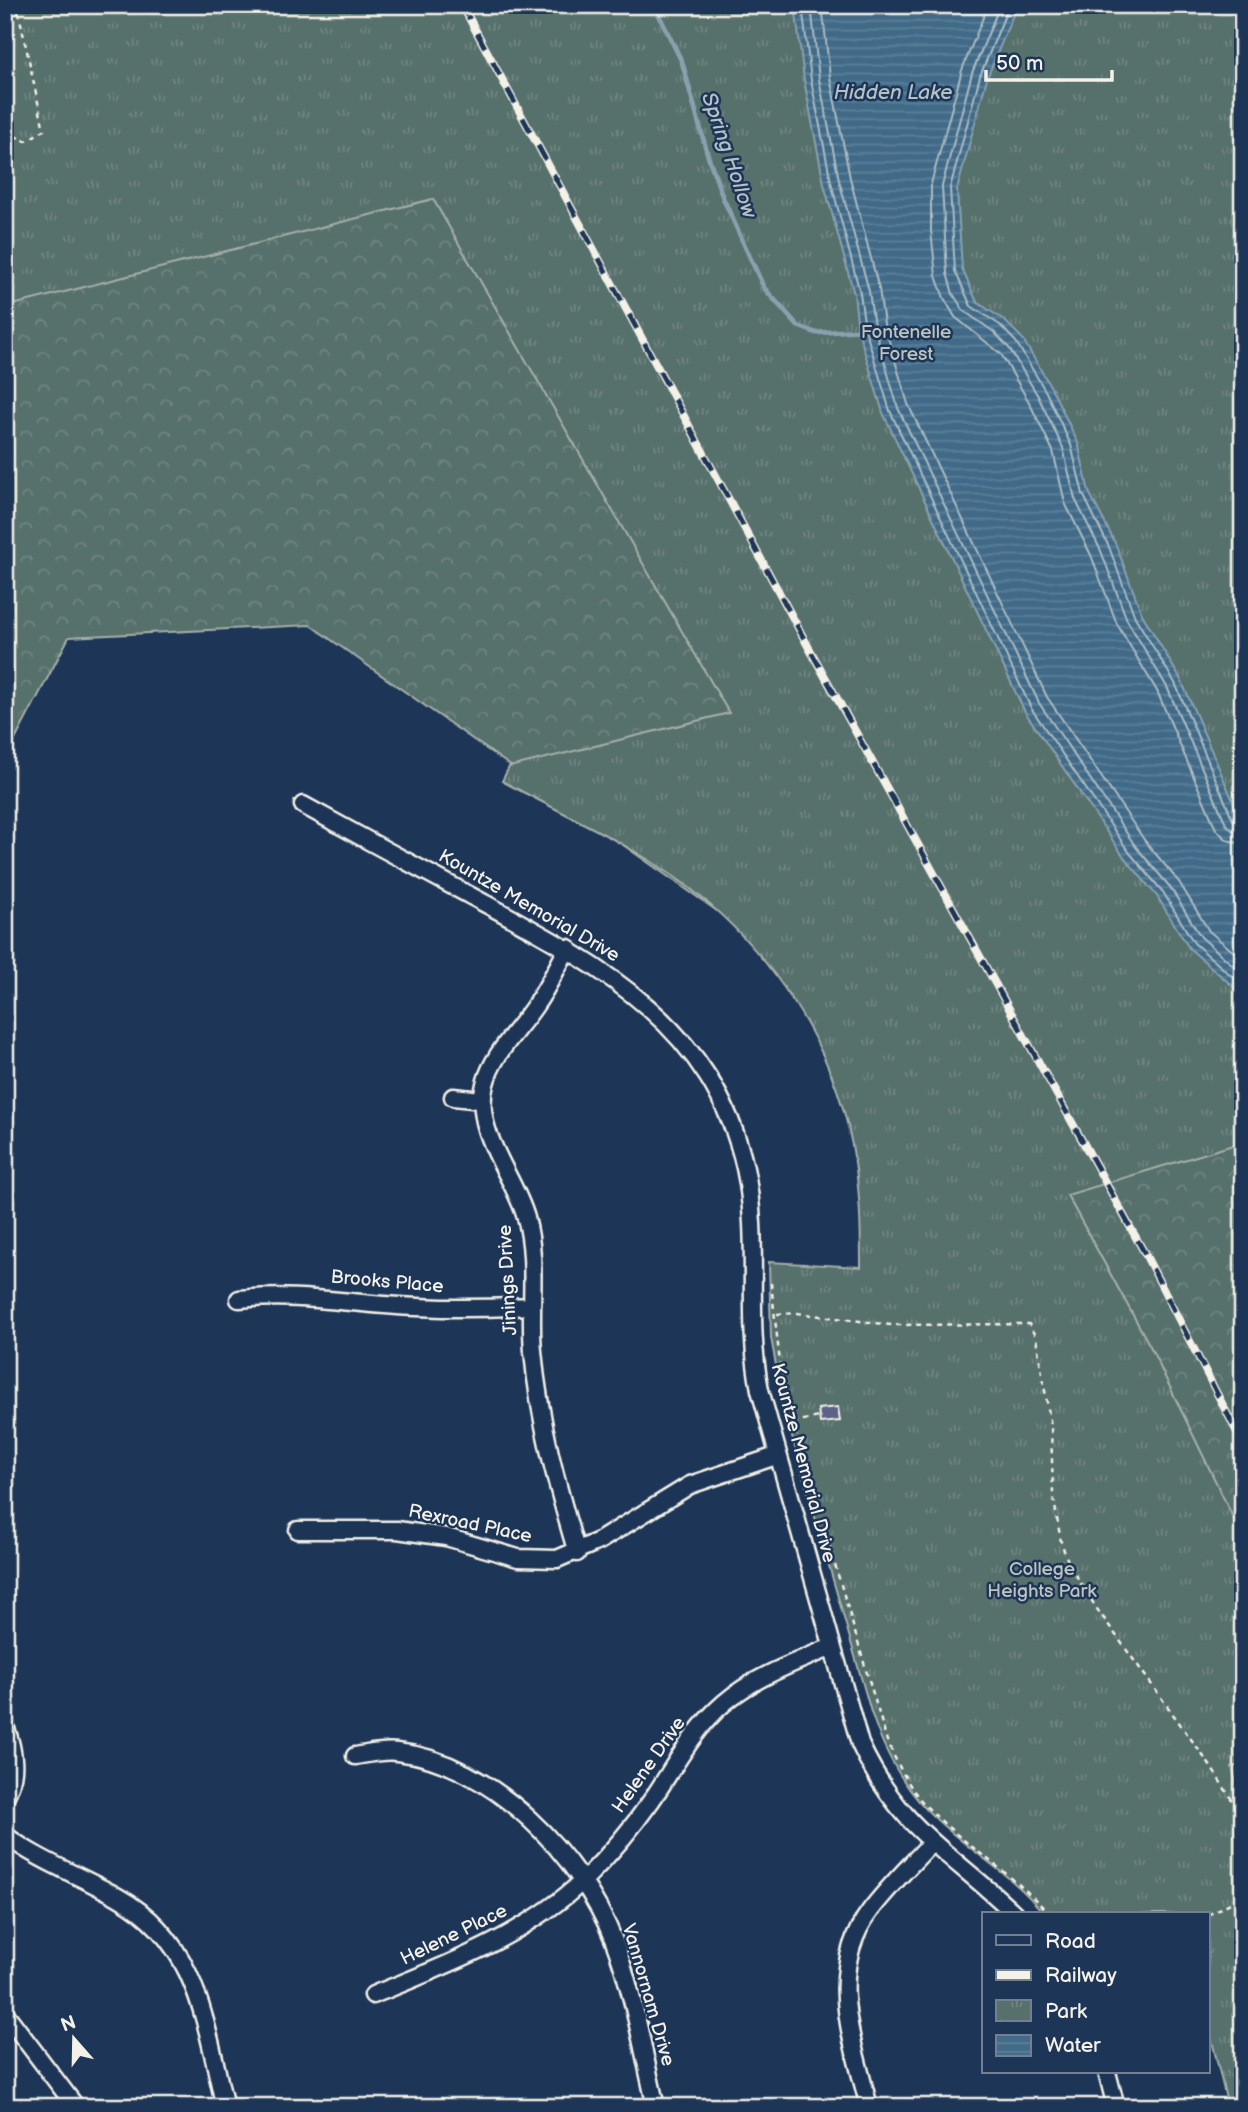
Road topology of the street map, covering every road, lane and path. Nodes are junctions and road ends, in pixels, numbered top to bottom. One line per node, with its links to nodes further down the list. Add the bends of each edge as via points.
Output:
1 (17, 5): 2 (path, via 44,130 26,141)
2 (5, 132)
3 (303, 805): 4 (street, Kountze Memorial Drive)
4 (568, 948): 6 (street, Jinings Drive, via 538,1002 498,1053); 11 (street, Kountze Memorial Drive, via 655,1011 700,1064 724,1107 738,1144 750,1200 752,1348)
5 (453, 1097): 6 (street)
6 (482, 1100): 8 (street, Jinings Drive, via 488,1134 527,1221)
7 (239, 1298): 8 (street, Brooks Place, via 314,1297 469,1309)
8 (530, 1306): 13 (street, Jinings Drive, via 541,1413)
9 (819, 1417): 10 (path)
10 (793, 1422): 18 (path, via 780,1363 777,1314 891,1325 1029,1324 1036,1338 1051,1426 1055,1507 1069,1564); 24 (path, via 877,1713 894,1757 926,1805 1014,1878)
11 (776, 1456): 13 (street, Rexroad Place, via 690,1485); 14 (street, Kountze Memorial Drive)
12 (299, 1530): 13 (street, Rexroad Place, via 397,1530 539,1560)
13 (577, 1553)
14 (832, 1647): 20 (street, Kountze Memorial Drive, via 868,1761 897,1808); 21 (street, Helene Drive, via 774,1672 726,1701 687,1742 634,1824)
15 (5, 1726): 17 (street, via 13,1775)
16 (355, 1756): 21 (street, Vannornam Drive, via 409,1754 477,1780 534,1823)
17 (5, 1797)
18 (1243, 1817)
19 (5, 1835): 30 (street, via 120,1898 168,1936 191,1975)
20 (931, 1843): 23 (street, Kountze Memorial Drive); 32 (street, via 869,1912 844,1971 847,2012)
21 (583, 1880): 26 (street, Helene Place, via 500,1939); 31 (street, Vannornam Drive, via 614,1941)
22 (1243, 1896): 25 (path)
23 (1013, 1912)
24 (1047, 1912)
25 (1210, 1913)
26 (373, 1996)
27 (5, 2012): 29 (street)
28 (1107, 2074): 33 (street)
29 (76, 2107)
30 (225, 2107)
31 (656, 2107)
32 (869, 2107)
33 (1115, 2107)

